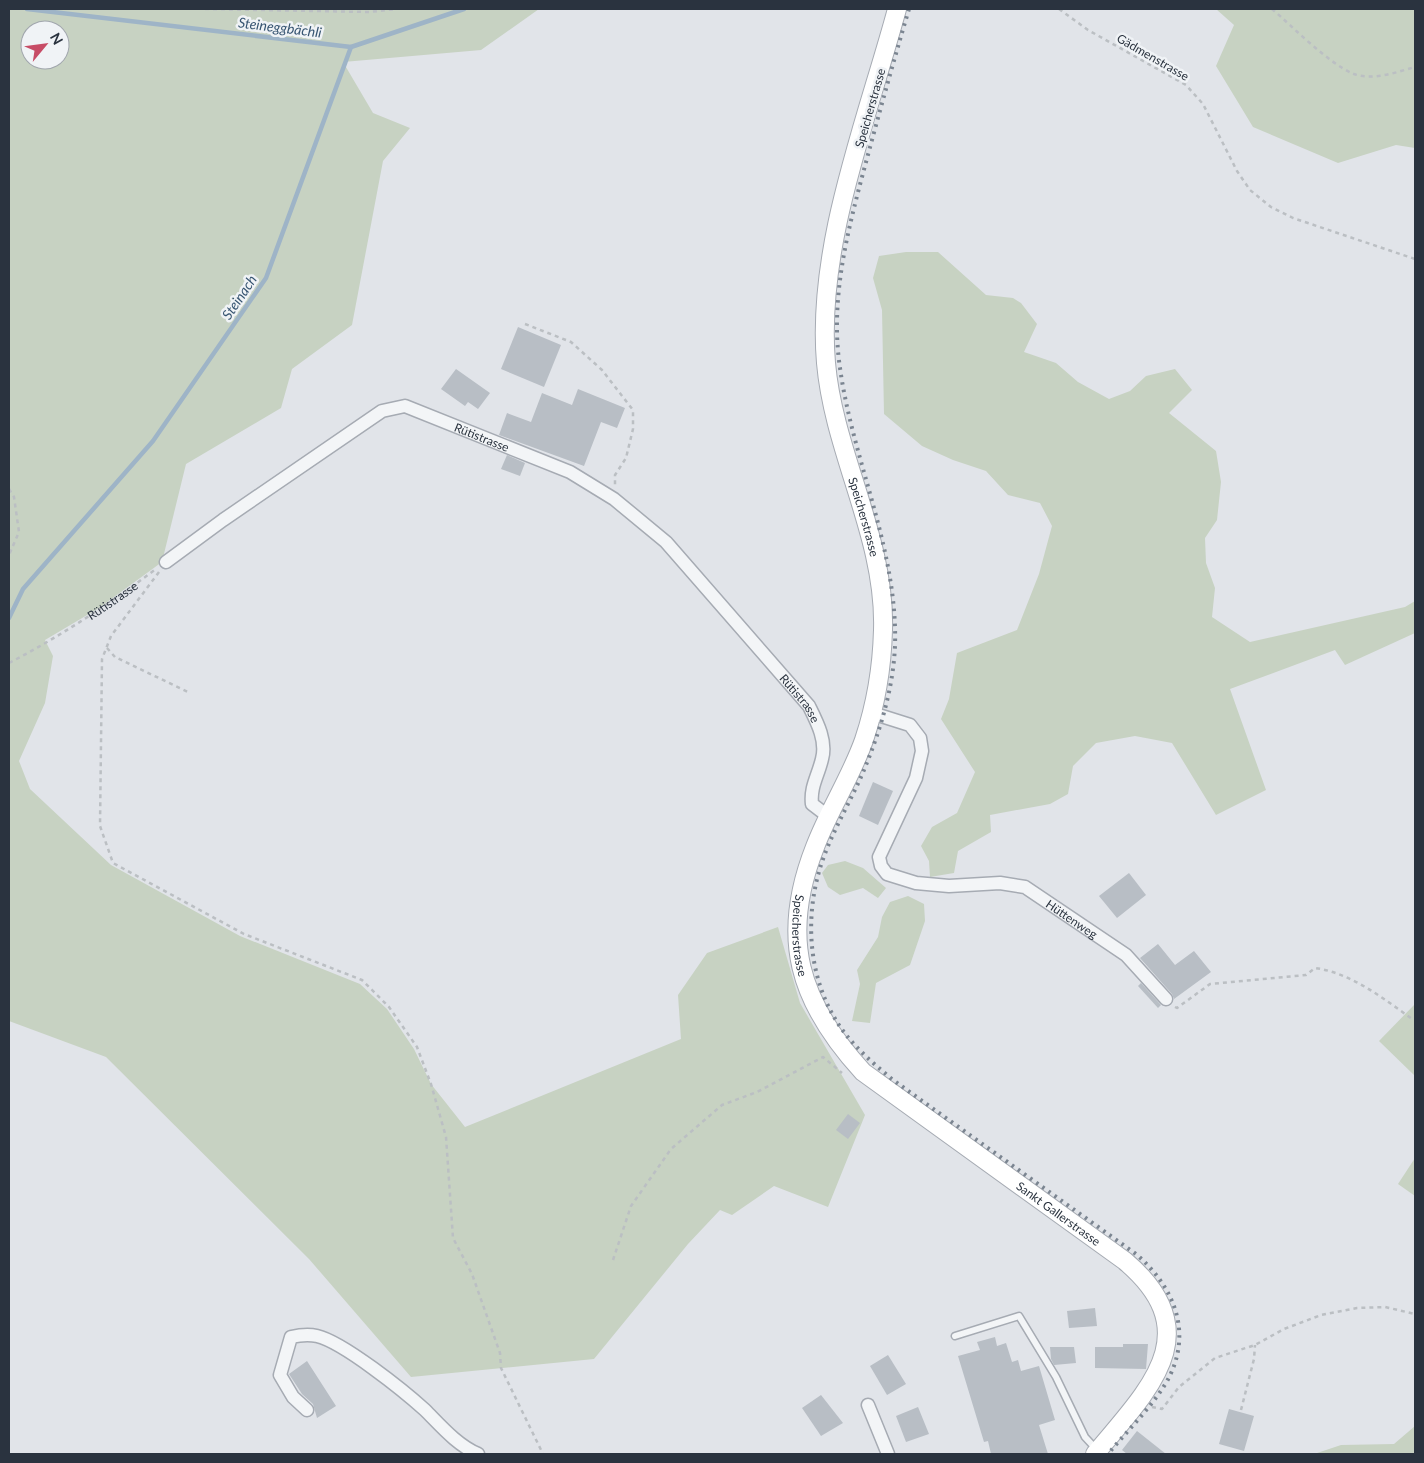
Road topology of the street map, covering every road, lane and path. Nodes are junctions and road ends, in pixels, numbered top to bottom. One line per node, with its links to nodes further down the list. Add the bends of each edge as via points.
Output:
1 (206, 9): 2 (path, via 369,12)
2 (397, 9)
3 (897, 9): 16 (main road, Speicherstrasse, via 837,227 826,296 826,365 831,393 872,547 882,600 882,653)
4 (1058, 9): 7 (path, Gädmenstrasse, via 1088,30 1186,85 1204,104 1246,184 1271,207 1293,218)
5 (1272, 9): 6 (path, via 1334,61 1355,74 1383,75)
6 (1415, 67)
7 (1415, 259)
8 (525, 324): 10 (path, via 571,342 602,370 633,410 633,429 626,458 616,475)
9 (9, 489): 11 (path, via 14,497 19,532)
10 (614, 499): 12 (street, Rütistrasse, via 570,472 405,406 382,411); 17 (street, Rütistrasse, via 666,542 809,706 820,726 823,743 823,758 811,791 812,804)
11 (9, 554)
12 (166, 562): 13 (path, via 111,636); 14 (path, Rütistrasse, via 98,612 56,639)
13 (108, 648): 15 (path, via 115,657); 32 (path, via 102,659 101,680 100,826 114,864 244,934 362,980 389,1007 417,1047 446,1137 452,1238 472,1274 500,1353 501,1368)
14 (9, 663)
15 (188, 692)
16 (872, 713): 17 (main road, Speicherstrasse, via 851,772); 18 (street, Hüttenweg, via 910,725 920,738 922,751 916,778 879,857 883,870 893,877 932,885 1000,883 1025,887 1126,954)
17 (829, 817): 19 (main road, Speicherstrasse, via 807,869 798,910 803,973)
18 (1166, 999): 20 (path, via 1177,1008 1210,984 1306,975 1315,968 1330,970 1378,994)
19 (821, 1019): 21 (main road, Sankt Gallerstrasse)
20 (1415, 1019)
21 (863, 1072): 22 (path, via 848,1078 823,1057 757,1092 722,1105 671,1149 631,1206); 26 (main road, Sankt Gallerstrasse, via 1126,1261 1152,1288 1161,1302 1166,1343 1158,1374)
22 (613, 1260)
23 (1415, 1314): 25 (path, via 1385,1306 1357,1308 1322,1315 1284,1329)
24 (955, 1336): 30 (lane, Sankt Gallerstrasse, via 1019,1316)
25 (1255, 1345): 26 (path, via 1215,1358 1178,1388 1162,1409); 29 (path)
26 (1142, 1398): 30 (main road, Sankt Gallerstrasse)
27 (868, 1405): 33 (street)
28 (307, 1410): 31 (street, via 293,1397 280,1375 290,1337 305,1334 320,1336 387,1379 462,1446)
29 (1241, 1410)
30 (1096, 1452)
31 (478, 1454)
32 (544, 1454)
33 (888, 1454)

